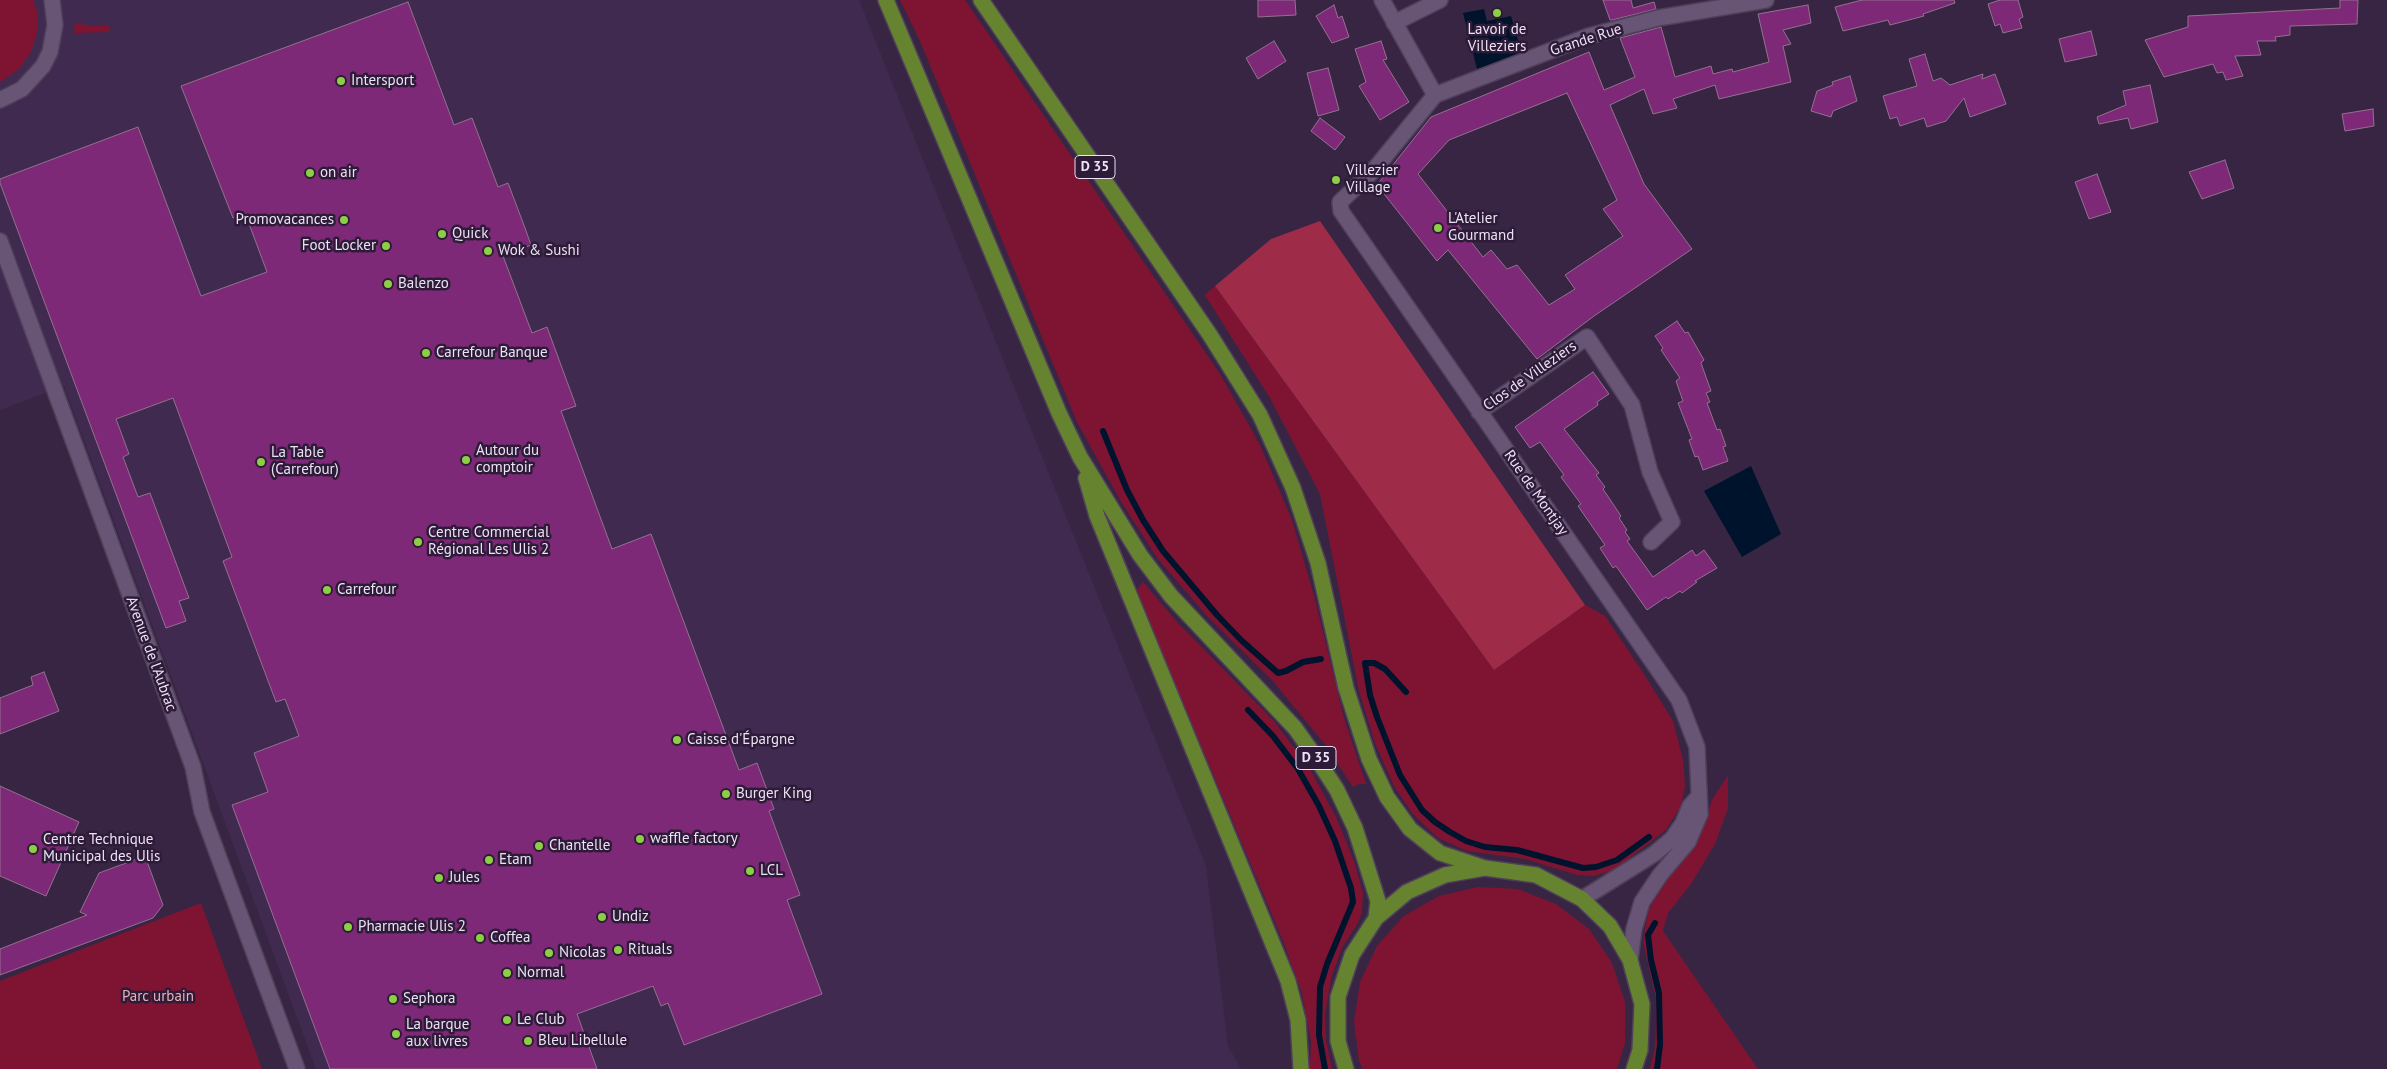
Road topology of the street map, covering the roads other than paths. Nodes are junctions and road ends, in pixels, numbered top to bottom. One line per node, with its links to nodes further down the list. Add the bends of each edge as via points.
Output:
1 (52, 0): 9 (street, via 55,25 50,52 43,66 22,89)
2 (886, 0): 13 (main road, D 35)
3 (981, 0): 16 (main road, D 35, via 1205,327 1260,415 1306,525 1318,563 1346,688 1369,759 1387,797 1410,830 1440,853)
4 (1382, 0): 7 (street)
5 (1440, 0): 7 (street)
6 (1766, 0): 8 (street, Grande Rue, via 1658,18 1589,36)
7 (1394, 23): 8 (street)
8 (1435, 95): 10 (street, Grande Rue, via 1373,171)
9 (0, 100)
10 (1340, 202): 12 (street, Rue de Montjay, via 1341,211)
11 (0, 241): 20 (street, Avenue de l'Aubrac, via 193,767 202,812)
12 (1479, 412): 14 (street, Clos de Villeziers, via 1586,338 1632,405 1650,472 1672,522); 15 (street, Rue de Montjay, via 1679,700 1697,747)
13 (1080, 457): 18 (main road, D 35, via 1135,548 1171,596 1295,728 1318,759 1355,828 1378,901); 21 (main road, via 1097,516 1288,981 1298,1020)
14 (1651, 542)
15 (1699, 796): 17 (street, via 1672,839); 19 (street, Rue de Montjay, via 1700,814 1688,842 1642,902)
16 (1485, 868): 17 (main road, via 1536,875); 18 (main road, via 1445,875 1408,892)
17 (1582, 899): 19 (main road, via 1610,926)
18 (1376, 918): 22 (main road, via 1352,955 1338,997 1338,1041)
19 (1630, 960): 23 (main road, via 1642,1004 1640,1050)
20 (296, 1069)
21 (1301, 1069)
22 (1346, 1069)
23 (1634, 1069)

